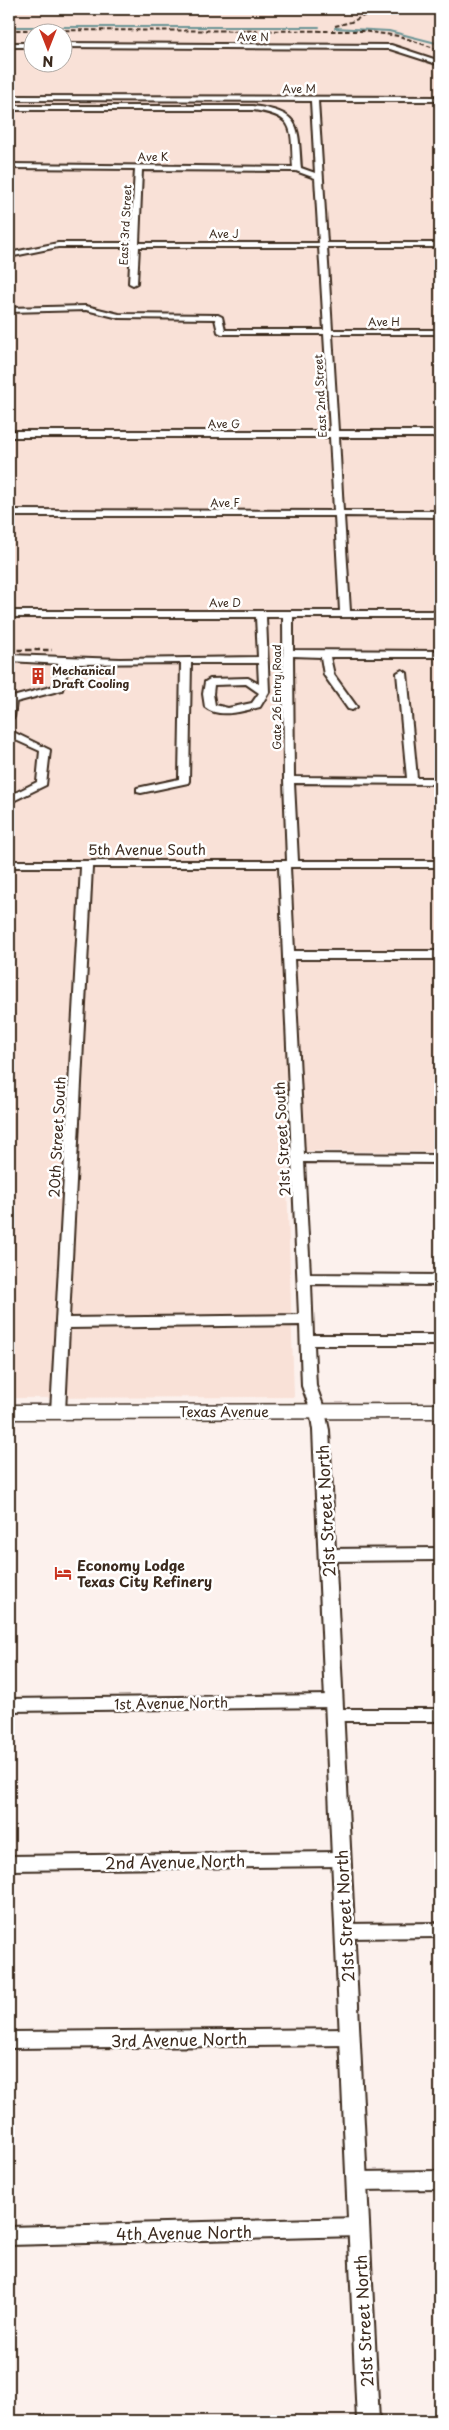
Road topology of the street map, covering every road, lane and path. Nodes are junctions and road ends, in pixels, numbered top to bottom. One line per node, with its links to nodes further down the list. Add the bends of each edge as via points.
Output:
1 (9, 45): 2 (street)
2 (22, 45)
3 (72, 45): 4 (street, Ave N, via 391,47)
4 (440, 63)
5 (9, 98): 6 (street, Ave M)
6 (314, 98): 7 (street, Ave M); 12 (street, East 2nd Street)
7 (440, 99)
8 (9, 108): 11 (street, via 272,110 287,116 294,125)
9 (9, 166): 10 (street, Ave K)
10 (139, 167): 11 (street, Ave K); 13 (street, East 3rd Street)
11 (296, 169): 12 (street)
12 (319, 177): 14 (street, East 2nd Street)
13 (136, 245): 14 (street, Ave J); 16 (street, Ave J, via 58,245); 17 (street, East 3rd Street)
14 (322, 245): 15 (street, Ave J); 20 (street, East 2nd Street)
15 (440, 245)
16 (9, 256)
17 (133, 283)
18 (9, 310): 20 (street, Ave H, via 86,308 119,316 218,317 222,332)
19 (440, 332): 20 (street, Ave H)
20 (329, 333): 22 (street, East 2nd Street)
21 (9, 434): 22 (street, Ave G)
22 (334, 434): 23 (street, Ave G); 25 (street, East 2nd Street)
23 (440, 434)
24 (9, 513): 25 (street, Ave F)
25 (338, 514): 26 (street, Ave F); 30 (street, East 2nd Street)
26 (440, 514)
27 (9, 614): 28 (street, Ave D)
28 (261, 614): 29 (street, Ave D); 37 (street)
29 (288, 614): 30 (street, Ave D); 32 (street, Gate 26 Entry Road)
30 (346, 614): 31 (street, Ave D)
31 (440, 614)
32 (288, 653): 33 (street); 44 (street, Gate 26 Entry Road)
33 (325, 654): 34 (street); 41 (street, via 329,675)
34 (440, 654)
35 (9, 658): 38 (street)
36 (186, 660): 37 (street); 38 (street); 47 (street, via 184,781)
37 (263, 660): 40 (street)
38 (70, 662): 42 (street, via 63,668 59,688 11,700)
39 (402, 673): 45 (street)
40 (264, 692): 40 (street, via 248,681 210,682 210,707 228,711 256,705)
41 (352, 707)
42 (9, 716)
43 (9, 733): 48 (street, via 45,750 42,783)
44 (289, 780): 45 (street); 51 (street, 21st Street South)
45 (412, 780): 46 (street)
46 (440, 781)
47 (141, 790)
48 (9, 800)
49 (9, 864): 50 (street, 5th Avenue South)
50 (87, 864): 51 (street, 5th Avenue South); 60 (street, 20th Street South)
51 (288, 864): 52 (street, 5th Avenue South); 53 (street, 21st Street South)
52 (440, 864)
53 (288, 955): 54 (street); 55 (street, 21st Street South)
54 (440, 955)
55 (297, 1158): 56 (street); 57 (street, 21st Street South)
56 (440, 1158)
57 (303, 1278): 58 (street); 59 (street, 21st Street South)
58 (440, 1280)
59 (306, 1320): 60 (street); 61 (street, 21st Street South)
60 (62, 1323): 66 (street, 20th Street South)
61 (307, 1340): 62 (street); 63 (street, 21st Street South, via 309,1386)
62 (440, 1340)
63 (318, 1411): 64 (main road, Texas Avenue); 66 (main road, Texas Avenue); 68 (street, 21st Street North)
64 (440, 1411)
65 (9, 1412): 66 (main road, Texas Avenue)
66 (58, 1412)
67 (440, 1554): 68 (street)
68 (327, 1555): 70 (street, 21st Street North)
69 (9, 1705): 70 (street, 1st Avenue North)
70 (334, 1708): 71 (street); 72 (street, 21st Street North)
71 (440, 1715)
72 (341, 1859): 73 (street, 2nd Avenue North); 75 (street, 21st Street North)
73 (9, 1863)
74 (440, 1930): 75 (street)
75 (345, 1931): 76 (street, 21st Street North)
76 (350, 2037): 77 (street, 3rd Avenue North); 79 (street, 21st Street North)
77 (9, 2040)
78 (440, 2180): 79 (street)
79 (356, 2181): 80 (street, 21st Street North)
80 (358, 2228): 81 (street, 4th Avenue North); 82 (street, 21st Street North)
81 (9, 2236)
82 (368, 2421)

